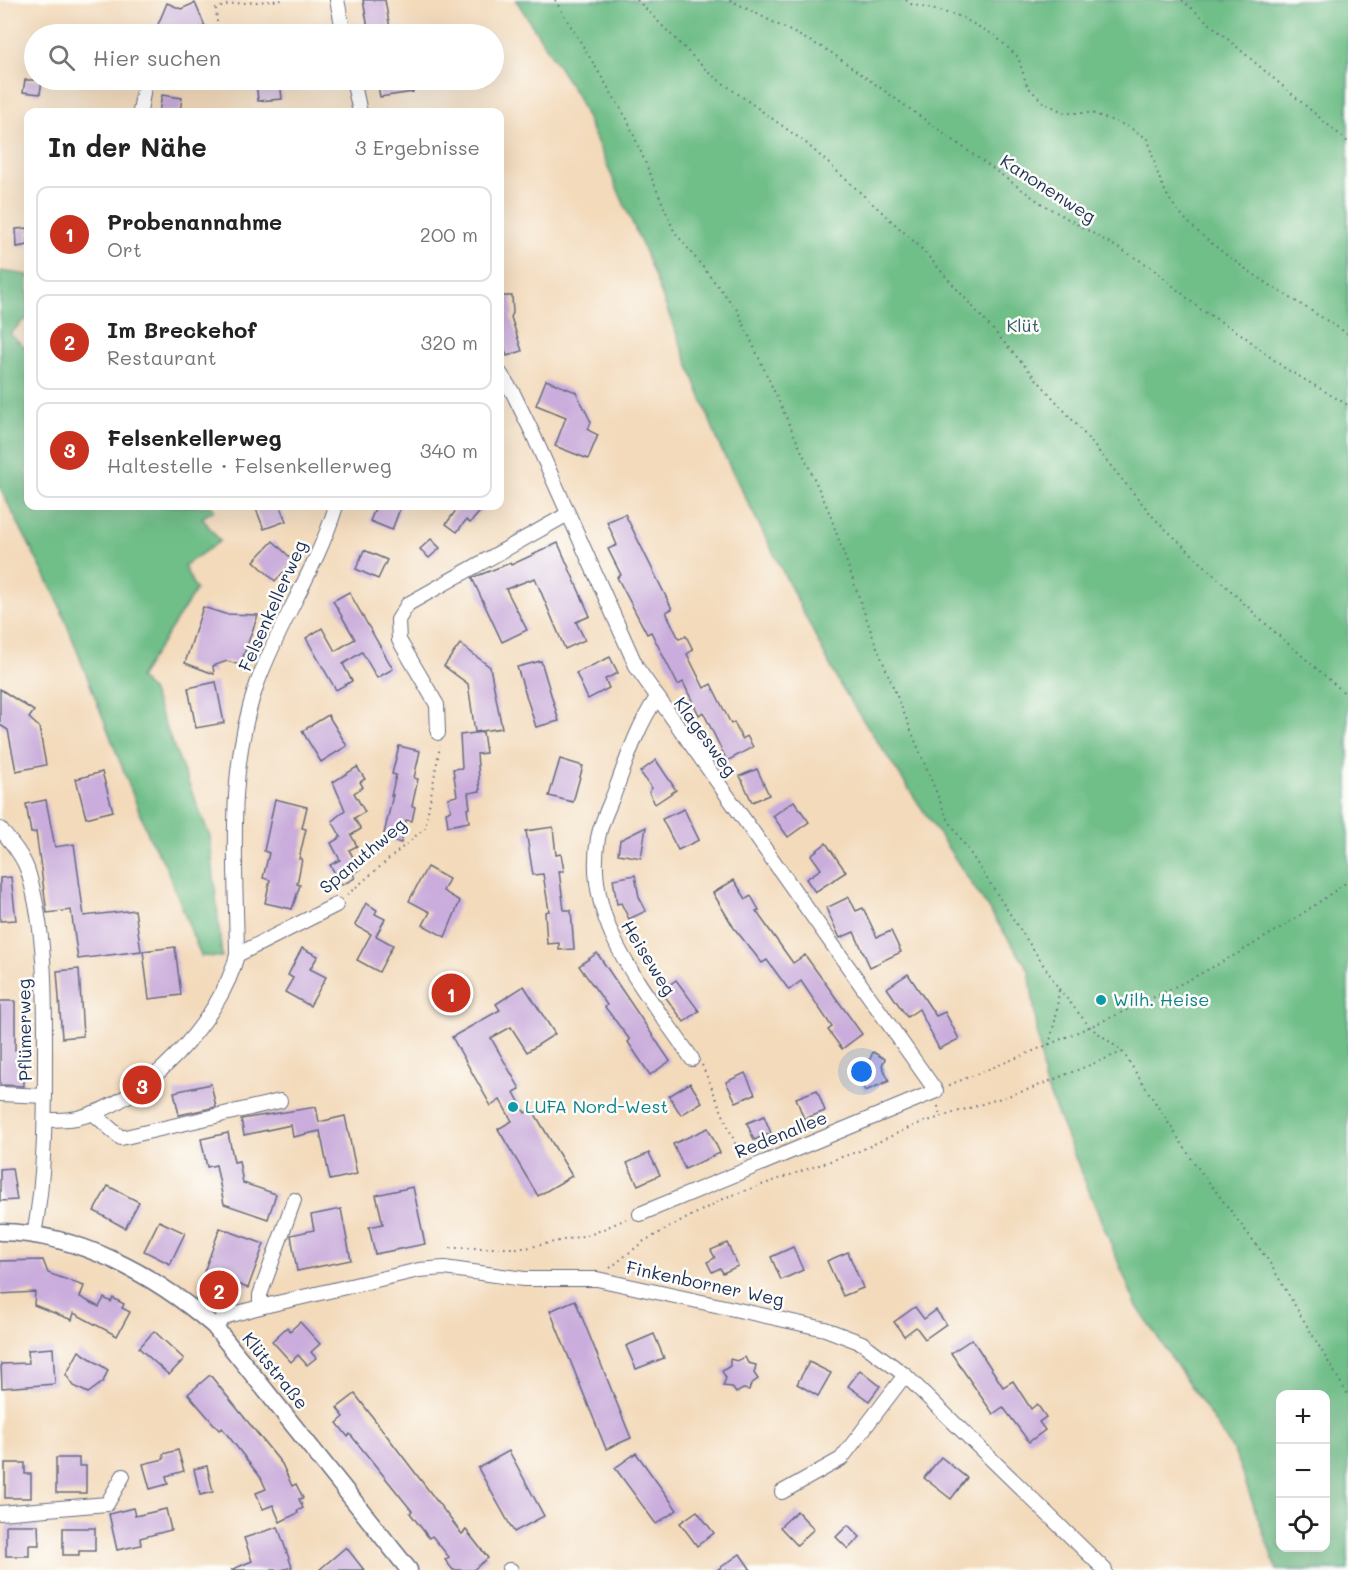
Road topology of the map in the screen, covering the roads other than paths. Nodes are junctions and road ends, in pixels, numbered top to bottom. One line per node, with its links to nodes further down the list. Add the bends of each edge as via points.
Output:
1 (337, 0): 2 (street)
2 (342, 24)
3 (144, 90): 5 (street)
4 (355, 90): 6 (street)
5 (142, 108)
6 (359, 108)
7 (504, 379): 9 (street, Klagesweg)
8 (334, 510): 14 (street, Felsenkellerweg, via 257,683 247,716 233,832)
9 (568, 514): 10 (street, Klagesweg, via 636,668); 11 (street, via 408,604 398,620 399,640 437,705)
10 (656, 699): 15 (street, Heiseweg, via 641,720 598,837 596,883 605,924 618,949); 16 (street, Klagesweg)
11 (438, 733)
12 (0, 829): 18 (street, Pflümerweg, via 29,873 39,922 45,1006)
13 (336, 905): 14 (street, Spanuthweg)
14 (237, 955): 20 (street, Felsenkellerweg, via 224,991 172,1060 114,1104)
15 (692, 1059)
16 (936, 1091): 23 (street, Redenallee)
17 (0, 1094): 18 (street, Pflümerweg)
18 (45, 1096): 21 (street, Pflümerweg)
19 (280, 1101): 20 (street, via 121,1138)
20 (93, 1113): 21 (street, Felsenkellerweg, via 76,1119)
21 (45, 1120): 25 (street, Pflümerweg)
22 (294, 1200): 26 (street, via 260,1295)
23 (640, 1214)
24 (0, 1232): 25 (main road, Klütstraße)
25 (34, 1235): 27 (main road, Klütstraße, via 82,1248 150,1279)
26 (260, 1307): 27 (street, Finkenborner Weg, via 228,1316); 28 (street, Finkenborner Weg, via 419,1270 444,1268 524,1279 597,1279 825,1329 862,1343)
27 (214, 1326): 32 (main road, Klütstraße)
28 (905, 1375): 30 (street, via 841,1459); 33 (street, Finkenborner Weg)
29 (123, 1476): 31 (street, via 106,1504)
30 (782, 1492)
31 (0, 1513)
32 (409, 1570)
33 (1105, 1570)

